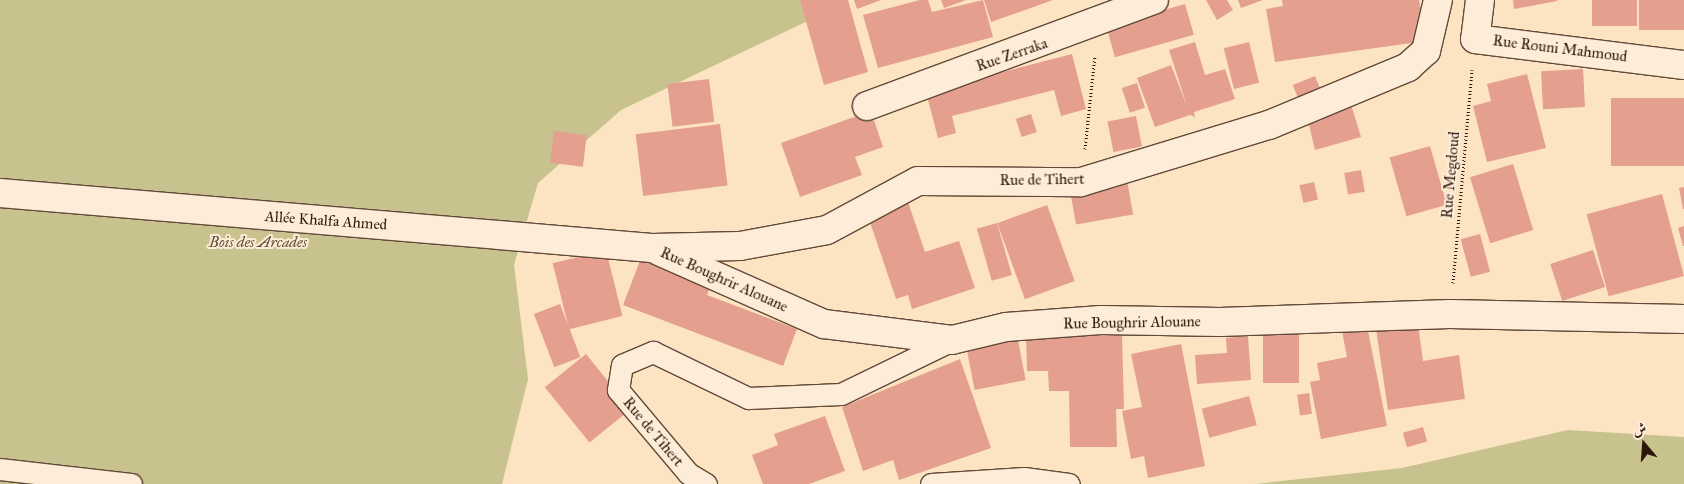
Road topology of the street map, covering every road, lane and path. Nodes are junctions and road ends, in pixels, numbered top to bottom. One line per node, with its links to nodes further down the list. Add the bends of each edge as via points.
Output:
1 (1154, 0): 4 (street, Rue Zerraka)
2 (1438, 0): 8 (street, Rue de Tihert, via 1426,51 1408,67 1269,125)
3 (1480, 0): 5 (street, Rue Rouni Mahmoud)
4 (1099, 17): 7 (street, Rue Zerraka, via 1058,39); 8 (path)
5 (1475, 39): 6 (street, Rue Rouni Mahmoud); 11 (path, Rue Megdoud)
6 (1684, 65)
7 (867, 106)
8 (1081, 182): 10 (street, Rue de Tihert, via 918,181 827,230 740,246)
9 (0, 193): 10 (street, Allée Khalfa Ahmed)
10 (652, 248): 13 (street, Rue Boughrir Alouane, via 824,324)
11 (1450, 314): 12 (street); 13 (street, Rue Boughrir Alouane, via 1220,322 1101,320 1006,327)
12 (1684, 319)
13 (952, 340): 16 (lane, Rue de Tihert, via 841,394 748,398 653,352 622,364 618,390 688,473)
14 (0, 469): 15 (lane)
15 (131, 484)
16 (706, 484)
17 (932, 484): 18 (lane, via 1024,478)
18 (1069, 484)

